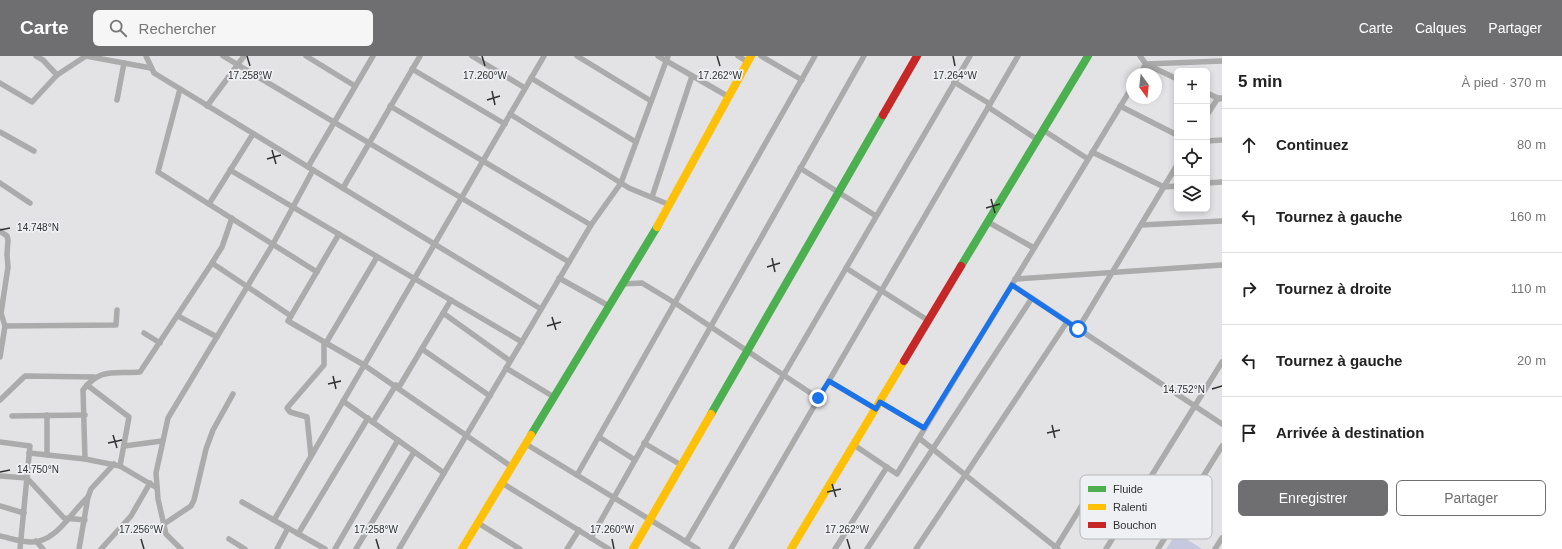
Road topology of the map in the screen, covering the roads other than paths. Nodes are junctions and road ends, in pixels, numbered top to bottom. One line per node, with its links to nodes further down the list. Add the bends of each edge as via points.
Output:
1 (36, 56): 21 (street)
2 (146, 56): 28 (street)
3 (223, 56): 26 (street)
4 (244, 56): 26 (street)
5 (306, 56): 38 (street)
6 (373, 56): 38 (street)
7 (420, 56): 30 (street)
8 (472, 56): 39 (street)
9 (544, 56): 34 (street)
10 (577, 56): 46 (street)
11 (658, 56): 22 (street)
12 (738, 56): 23 (street)
13 (761, 56): 35 (street)
14 (815, 56): 35 (street)
15 (864, 56): 68 (street)
16 (917, 56): 79 (street)
17 (970, 56): 36 (street)
18 (1018, 56): 49 (street)
19 (1088, 56): 55 (street)
20 (1140, 56): 27 (street)
21 (43, 58): 31 (street)
22 (667, 58): 32 (street); 46 (street)
23 (750, 59): 43 (street)
24 (1222, 61): 27 (street)
25 (124, 63): 28 (street); 31 (street, via 86,56); 45 (street)
26 (238, 64): 47 (street); 53 (street)
27 (1146, 64): 29 (street); 33 (street)
28 (151, 68): 40 (street, via 154,73)
29 (1144, 68)
30 (412, 69): 48 (street); 54 (street)
31 (57, 75): 37 (street, via 32,102)
32 (692, 76): 43 (street); 81 (street)
33 (1174, 77)
34 (531, 78): 39 (street); 62 (street)
35 (802, 80): 113 (street)
36 (954, 82): 49 (street); 86 (street)
37 (0, 83)
38 (355, 86): 53 (street)
39 (525, 88): 52 (street)
40 (180, 89): 47 (street); 83 (street, via 158,172)
41 (1210, 94): 44 (street)
42 (1126, 96): 50 (street)
43 (729, 97): 84 (street)
44 (1220, 99): 51 (street)
45 (117, 100)
46 (651, 101): 62 (street)
47 (207, 106): 58 (street)
48 (390, 106): 63 (street); 67 (street)
49 (989, 106): 59 (street); 110 (street)
50 (1120, 106): 57 (street); 65 (street)
51 (1210, 111)
52 (510, 114): 54 (street); 74 (street)
53 (334, 122): 63 (street); 69 (street)
54 (505, 124): 67 (street)
55 (1043, 130): 59 (street); 66 (street)
56 (0, 132): 64 (street)
57 (1174, 133)
58 (253, 134): 69 (street); 70 (street)
59 (1038, 140): 89 (street)
60 (1222, 140): 61 (street)
61 (1210, 141)
62 (636, 142): 74 (street)
63 (369, 143): 78 (street); 80 (street)
64 (34, 151)
65 (1092, 152): 66 (street); 76 (street)
66 (1088, 159): 96 (street)
67 (483, 161): 80 (street); 90 (street)
68 (800, 168): 79 (street); 123 (street)
69 (310, 169): 78 (street); 85 (street)
70 (230, 170): 83 (street); 85 (street)
71 (1174, 170): 76 (street)
72 (1222, 182): 75 (street)
73 (0, 183): 82 (street)
74 (621, 183): 81 (street); 90 (street)
75 (1210, 183)
76 (1164, 186): 77 (street); 91 (street)
77 (1174, 186)
78 (343, 188): 95 (street)
79 (838, 192): 86 (street); 131 (street)
80 (461, 198): 95 (street); 98 (street)
81 (652, 198): 84 (street)
82 (30, 203)
83 (209, 204): 87 (street)
84 (670, 205): 107 (street)
85 (293, 207): 93 (street); 94 (street)
86 (876, 216): 101 (street)
87 (232, 218): 94 (street); 99 (street, via 222,247)
88 (1222, 221): 91 (street)
89 (988, 222): 96 (street); 120 (street)
90 (590, 225): 98 (street)
91 (1141, 226): 103 (street)
92 (0, 231): 122 (street, via 8,240 8,267 1,313)
93 (339, 234): 97 (street); 102 (street)
94 (273, 244): 102 (street); 109 (street)
95 (434, 244): 104 (street); 115 (street)
96 (1034, 248): 106 (street)
97 (377, 257): 104 (street); 127 (street)
98 (569, 262): 105 (street)
99 (212, 263): 109 (street); 118 (street)
100 (1222, 265): 103 (street)
101 (846, 268): 110 (street); 137 (street)
102 (317, 272): 119 (street)
103 (1112, 273): 106 (street); 124 (street)
104 (415, 278): 112 (street); 135 (street)
105 (559, 278): 114 (street); 115 (street)
106 (1015, 279): 108 (street)
107 (622, 284): 113 (street, via 642,283); 114 (street)
108 (1012, 285): 111 (street); 155 (street)
109 (247, 287): 119 (street); 126 (street)
110 (881, 290): 120 (street); 139 (street)
111 (1032, 298): 121 (street); 167 (street)
112 (451, 300): 117 (street); 128 (street)
113 (675, 303): 123 (street); 157 (street)
114 (609, 306): 144 (street)
115 (541, 309): 128 (street)
116 (117, 310): 122 (street, via 116,325)
117 (443, 313): 130 (street); 133 (street)
118 (178, 316): 126 (street); 129 (street)
119 (291, 316): 127 (street, via 288,321)
120 (929, 321): 148 (street)
121 (1067, 322): 124 (street); 181 (street)
122 (5, 326): 132 (street)
123 (711, 326): 131 (street); 162 (street)
124 (1078, 329): 149 (street)
125 (144, 333): 129 (street)
126 (217, 337): 161 (street, via 168,418)
127 (325, 342): 135 (street); 171 (street, via 324,365 287,408 290,412 307,417)
128 (522, 342): 133 (street)
129 (160, 344): 138 (street, via 140,372 103,374)
130 (422, 349): 141 (street); 143 (street)
131 (746, 352): 137 (street); 175 (street)
132 (0, 357)
133 (510, 361): 136 (street)
134 (1222, 362): 149 (street)
135 (364, 365): 141 (street); 147 (street)
136 (506, 368): 143 (street); 144 (street)
137 (783, 376): 145 (street); 212 (street)
138 (94, 377): 140 (street); 146 (street, via 25,376)
139 (829, 381): 145 (street); 148 (street)
140 (87, 385): 151 (street, via 83,390); 165 (street, via 129,417)
141 (397, 386): 153 (street); 156 (street)
142 (233, 394): 200 (street, via 208,443 191,506)
143 (490, 396): 156 (street)
144 (554, 397): 163 (street)
145 (818, 398): 233 (street)
146 (0, 400)
147 (343, 401): 153 (street); 171 (street)
148 (878, 405): 155 (street); 164 (street)
149 (1195, 406): 154 (street); 182 (street)
150 (47, 415): 151 (street); 152 (street); 170 (street)
151 (85, 415): 172 (street)
152 (12, 416)
153 (370, 420): 159 (street); 203 (street)
154 (1222, 424)
155 (924, 428): 158 (street)
156 (466, 435): 177 (street); 179 (street)
157 (599, 437): 173 (street); 180 (street)
158 (918, 438): 167 (street); 178 (street, via 897,474)
159 (398, 440): 168 (street); 224 (street)
160 (0, 442): 169 (street, via 30,446)
161 (162, 442): 165 (street); 188 (street, via 156,473)
162 (644, 443): 173 (street); 175 (street)
163 (526, 444): 177 (street); 180 (street)
164 (854, 445): 178 (street); 234 (street)
165 (124, 446): 176 (street)
166 (1222, 446): 183 (street)
167 (932, 449): 181 (street); 213 (street)
168 (414, 452): 179 (street); 225 (street)
169 (29, 453): 170 (street); 185 (street)
170 (47, 455): 172 (street)
171 (311, 456): 197 (street)
172 (85, 459): 174 (street)
173 (635, 460): 190 (street)
174 (114, 464): 176 (street); 189 (street, via 91,489)
175 (681, 465): 198 (street)
176 (120, 466): 187 (street)
177 (512, 466): 186 (street)
178 (887, 468): 235 (street)
179 (444, 473): 226 (street)
180 (577, 475): 190 (street)
181 (965, 475): 214 (street); 236 (street)
182 (1152, 475)
183 (1204, 475)
184 (0, 476): 185 (street)
185 (27, 478): 194 (street); 195 (street, via 64,518)
186 (502, 482): 199 (street); 202 (street)
187 (150, 483): 188 (street); 219 (street, via 131,516)
188 (157, 488): 200 (street)
189 (88, 497): 195 (street); 196 (street)
190 (614, 498): 198 (street); 205 (street)
191 (242, 502): 197 (street)
192 (0, 506): 194 (street)
193 (1080, 509): 214 (street)
194 (24, 513): 209 (street)
195 (68, 518): 196 (street); 211 (street, via 43,540)
196 (85, 520): 218 (street)
197 (274, 520): 201 (street)
198 (650, 520): 212 (street); 231 (street)
199 (478, 523): 227 (street); 228 (street)
200 (164, 524): 220 (street, via 166,534)
201 (288, 528): 203 (street); 222 (street)
202 (579, 530): 205 (street); 229 (street)
203 (298, 534): 223 (street)
204 (0, 536): 209 (street)
205 (591, 538): 230 (street)
206 (1222, 538): 215 (street)
207 (1112, 539): 237 (street)
208 (1164, 539): 238 (street)
209 (21, 540): 211 (street); 216 (street)
210 (229, 540): 221 (street)
211 (36, 541): 217 (street)
212 (686, 542): 232 (street)
213 (868, 548)
214 (1056, 548)
215 (1217, 548)
216 (20, 549)
217 (43, 549)
218 (79, 549)
219 (101, 549)
220 (181, 549)
221 (245, 549)
222 (278, 549)
223 (324, 549)
224 (335, 549)
225 (356, 549)
226 (399, 549)
227 (462, 549)
228 (520, 549)
229 (567, 549)
230 (609, 549)
231 (633, 549)
232 (698, 549)
233 (731, 549)
234 (791, 549)
235 (835, 549)
236 (916, 549)
237 (1106, 549)
238 (1158, 549)

